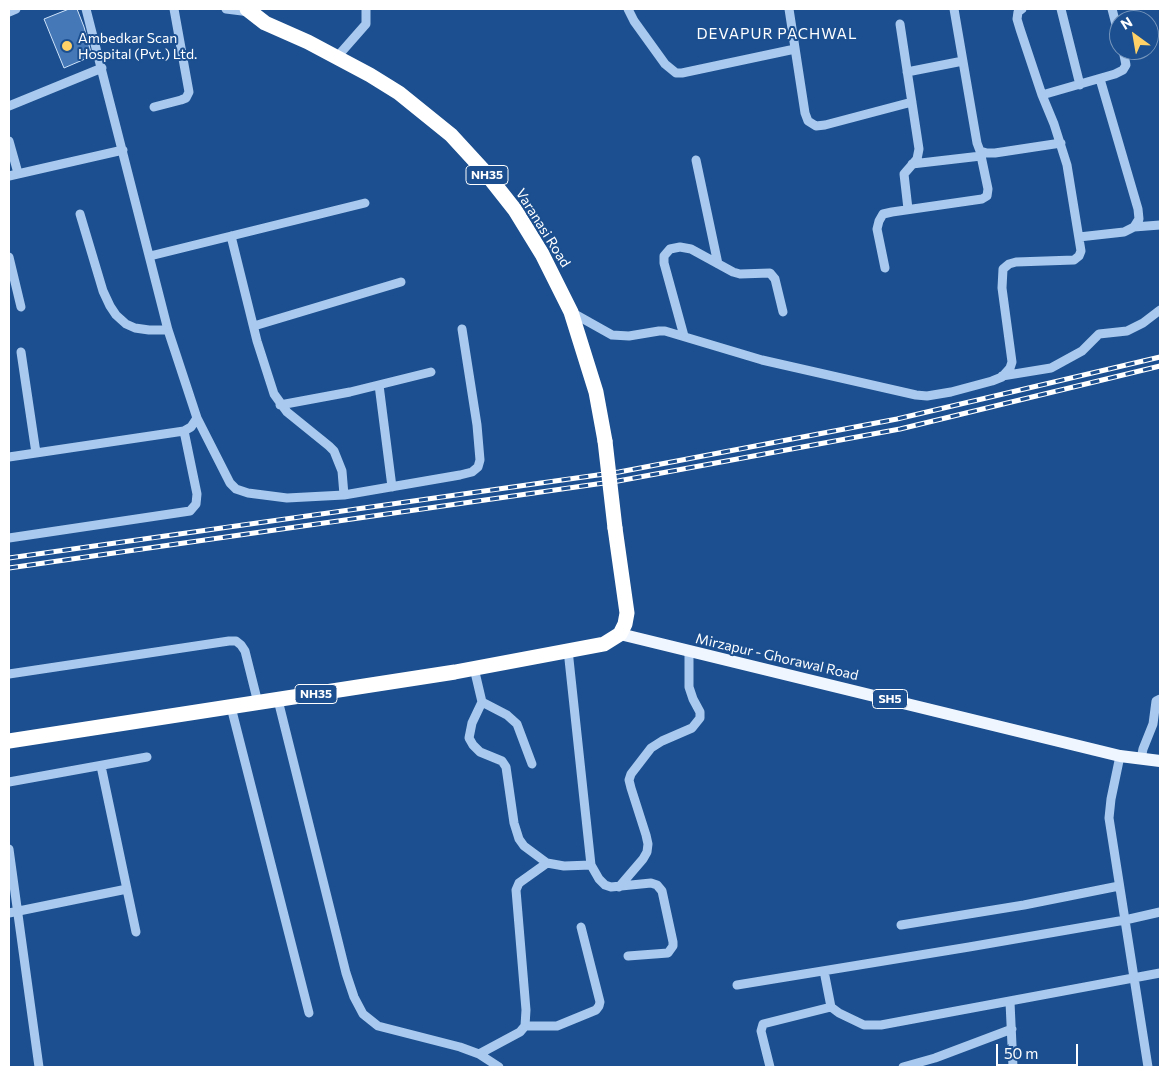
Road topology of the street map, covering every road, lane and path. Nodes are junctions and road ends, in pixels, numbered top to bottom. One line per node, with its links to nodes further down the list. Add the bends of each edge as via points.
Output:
1 (16, 9): 12 (street)
2 (86, 9): 18 (street)
3 (174, 9): 25 (street, via 189,92 186,98)
4 (226, 9): 11 (street)
5 (366, 9): 15 (street, via 366,24)
6 (628, 9): 14 (street, via 665,64 676,73)
7 (789, 9): 14 (street)
8 (954, 9): 17 (street)
9 (1022, 9): 22 (street, via 1018,12 1018,19)
10 (1061, 9): 21 (street)
11 (248, 10): 15 (highway, Varanasi Road / NH35, via 265,24)
12 (9, 12)
13 (900, 24): 19 (street)
14 (795, 49): 23 (street, via 805,114 808,121 816,126)
15 (337, 57): 48 (highway, Varanasi Road / NH35, via 400,93 451,135 515,210)
16 (1125, 60): 20 (street, via 1122,70)
17 (963, 61): 19 (street); 29 (street)
18 (102, 68): 24 (street); 28 (street)
19 (907, 72): 23 (street)
20 (1100, 79): 21 (street); 38 (street, via 1138,209 1139,219)
21 (1080, 85): 22 (street)
22 (1042, 95): 27 (street)
23 (912, 102): 31 (street, via 919,149)
24 (9, 106)
25 (154, 107)
26 (9, 141): 32 (street)
27 (1061, 143): 29 (street); 40 (street)
28 (123, 150): 32 (street); 41 (street)
29 (980, 154): 31 (street); 35 (street, via 987,196)
30 (696, 160): 43 (street)
31 (912, 164): 35 (street, via 904,174)
32 (18, 173): 33 (street)
33 (9, 176)
34 (365, 203): 39 (street)
35 (908, 210): 44 (street, via 884,214 879,221 877,228)
36 (80, 214): 52 (street, via 103,291 116,315 135,328)
37 (1160, 225): 38 (street)
38 (1134, 227): 40 (street, via 1124,232)
39 (232, 236): 41 (street); 50 (street)
40 (1078, 238): 56 (street, via 1080,251 1074,260 1016,262 1003,269 1002,288 1012,362)
41 (150, 256): 52 (street)
42 (9, 257): 46 (street)
43 (718, 264): 49 (street, via 740,274 770,273 776,280); 53 (street, via 685,247 670,249 664,256)
44 (885, 268)
45 (401, 282): 50 (street)
46 (21, 307)
47 (1160, 310): 56 (street, via 1127,331 1099,334 1082,351 1051,368)
48 (572, 312): 53 (street, via 612,335 660,331); 66 (highway, Varanasi Road / NH35, bridge, via 596,392 605,441 626,613 626,624)
49 (783, 312)
50 (254, 326): 58 (street, via 270,384)
51 (462, 329): 63 (street, via 477,424 478,467 460,475)
52 (168, 330): 59 (street)
53 (684, 336): 56 (street, via 762,360 916,395 951,392)
54 (21, 352): 61 (street)
55 (431, 372): 57 (street)
56 (1002, 376)
57 (379, 385): 58 (street); 63 (street)
58 (280, 405): 64 (street, via 334,451 342,471)
59 (196, 418): 60 (street, via 191,428); 64 (street, via 230,483 240,492 287,498)
60 (184, 431): 61 (street); 65 (street, via 198,494 190,511)
61 (36, 453): 62 (street)
62 (9, 457)
63 (392, 487): 64 (street)
64 (344, 495)
65 (9, 538)
66 (620, 634): 67 (highway, NH35, via 604,644); 68 (main road, Mirzapur - Ghorawal Road / SH5)
67 (568, 650): 69 (highway, NH35); 86 (street)
68 (689, 652): 77 (main road, Mirzapur - Ghorawal Road / SH5); 88 (street, via 689,687 700,718 692,728 650,748 631,774 629,780 646,835 647,852)
69 (474, 668): 72 (highway, NH35); 73 (street)
70 (9, 674): 74 (street, via 236,641 245,651)
71 (1160, 699): 79 (street, via 1156,702 1153,724)
72 (278, 700): 74 (highway, NH35); 106 (street, via 346,973 363,1014 378,1026)
73 (482, 702): 81 (street, via 517,724); 85 (street, via 469,738 480,752 502,761 506,767 516,833 524,846)
74 (258, 703): 75 (highway, NH35)
75 (231, 708): 76 (highway, NH35); 103 (street)
76 (9, 741)
77 (1120, 756): 79 (main road, Mirzapur - Ghorawal Road / SH5); 87 (street, via 1109,818)
78 (147, 757): 82 (street)
79 (1141, 759): 80 (main road, Mirzapur - Ghorawal Road / SH5)
80 (1160, 761)
81 (532, 764)
82 (101, 766): 83 (street); 89 (street)
83 (9, 782)
84 (9, 849): 90 (street)
85 (547, 863): 86 (street); 104 (street, via 519,883 516,890)
86 (591, 865): 88 (street, via 606,885)
87 (1119, 886): 92 (street); 93 (street)
88 (619, 887): 96 (street, via 657,885 662,891 673,942 668,952)
89 (127, 888): 90 (street); 95 (street)
90 (13, 912): 107 (street)
91 (1160, 912): 92 (street)
92 (1125, 920): 97 (street); 99 (street)
93 (901, 925)
94 (581, 927): 104 (street, via 600,1002 596,1010 557,1026)
95 (136, 932)
96 (628, 956)
97 (824, 971): 100 (street); 102 (street)
98 (1160, 973): 99 (street)
99 (1135, 978): 101 (street); 112 (street)
100 (737, 985)
101 (1010, 1002): 102 (street, via 880,1025 864,1025); 105 (street)
102 (831, 1008): 109 (street, via 763,1024 760,1031)
103 (309, 1013)
104 (525, 1026): 106 (street, via 520,1032)
105 (1012, 1029): 110 (street); 111 (street)
106 (479, 1054): 108 (street)
107 (39, 1067)
108 (499, 1067)
109 (770, 1067)
110 (903, 1067)
111 (1014, 1067)
112 (1148, 1067)

